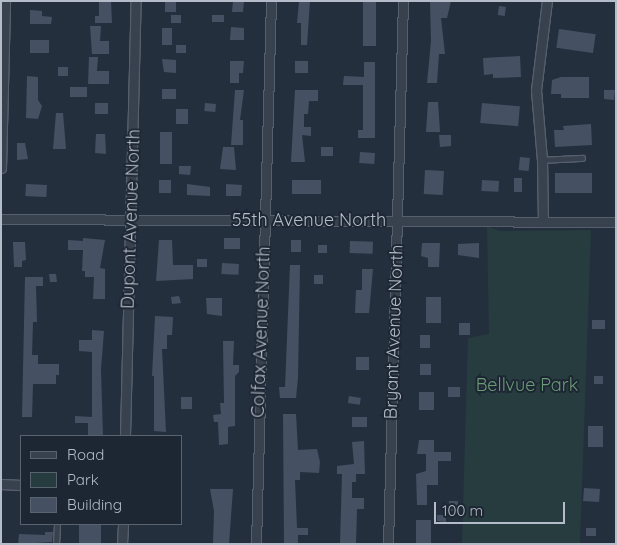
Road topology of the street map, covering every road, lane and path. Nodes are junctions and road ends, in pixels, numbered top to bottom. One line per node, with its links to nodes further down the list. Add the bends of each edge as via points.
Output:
1 (5, 1): 8 (street)
2 (136, 1): 10 (street, Dupont Avenue North)
3 (271, 1): 11 (street, Colfax Avenue North)
4 (403, 1): 12 (street, Bryant Avenue North)
5 (547, 1): 7 (street, via 536,90)
6 (582, 158): 7 (lane)
7 (542, 160): 13 (street)
8 (1, 168)
9 (1, 219): 10 (street, 55th Avenue North)
10 (130, 219): 11 (street, 55th Avenue North); 15 (street, Dupont Avenue North)
11 (264, 219): 12 (street, 55th Avenue North); 22 (street, Colfax Avenue North)
12 (397, 220): 13 (street, 55th Avenue North); 23 (street, Bryant Avenue North)
13 (543, 222): 14 (street, 55th Avenue North)
14 (616, 222)
15 (125, 435)
16 (1, 484): 17 (street)
17 (20, 484)
18 (57, 525): 20 (lane)
19 (122, 525): 21 (street)
20 (56, 544)
21 (122, 544)
22 (256, 544)
23 (388, 544)

